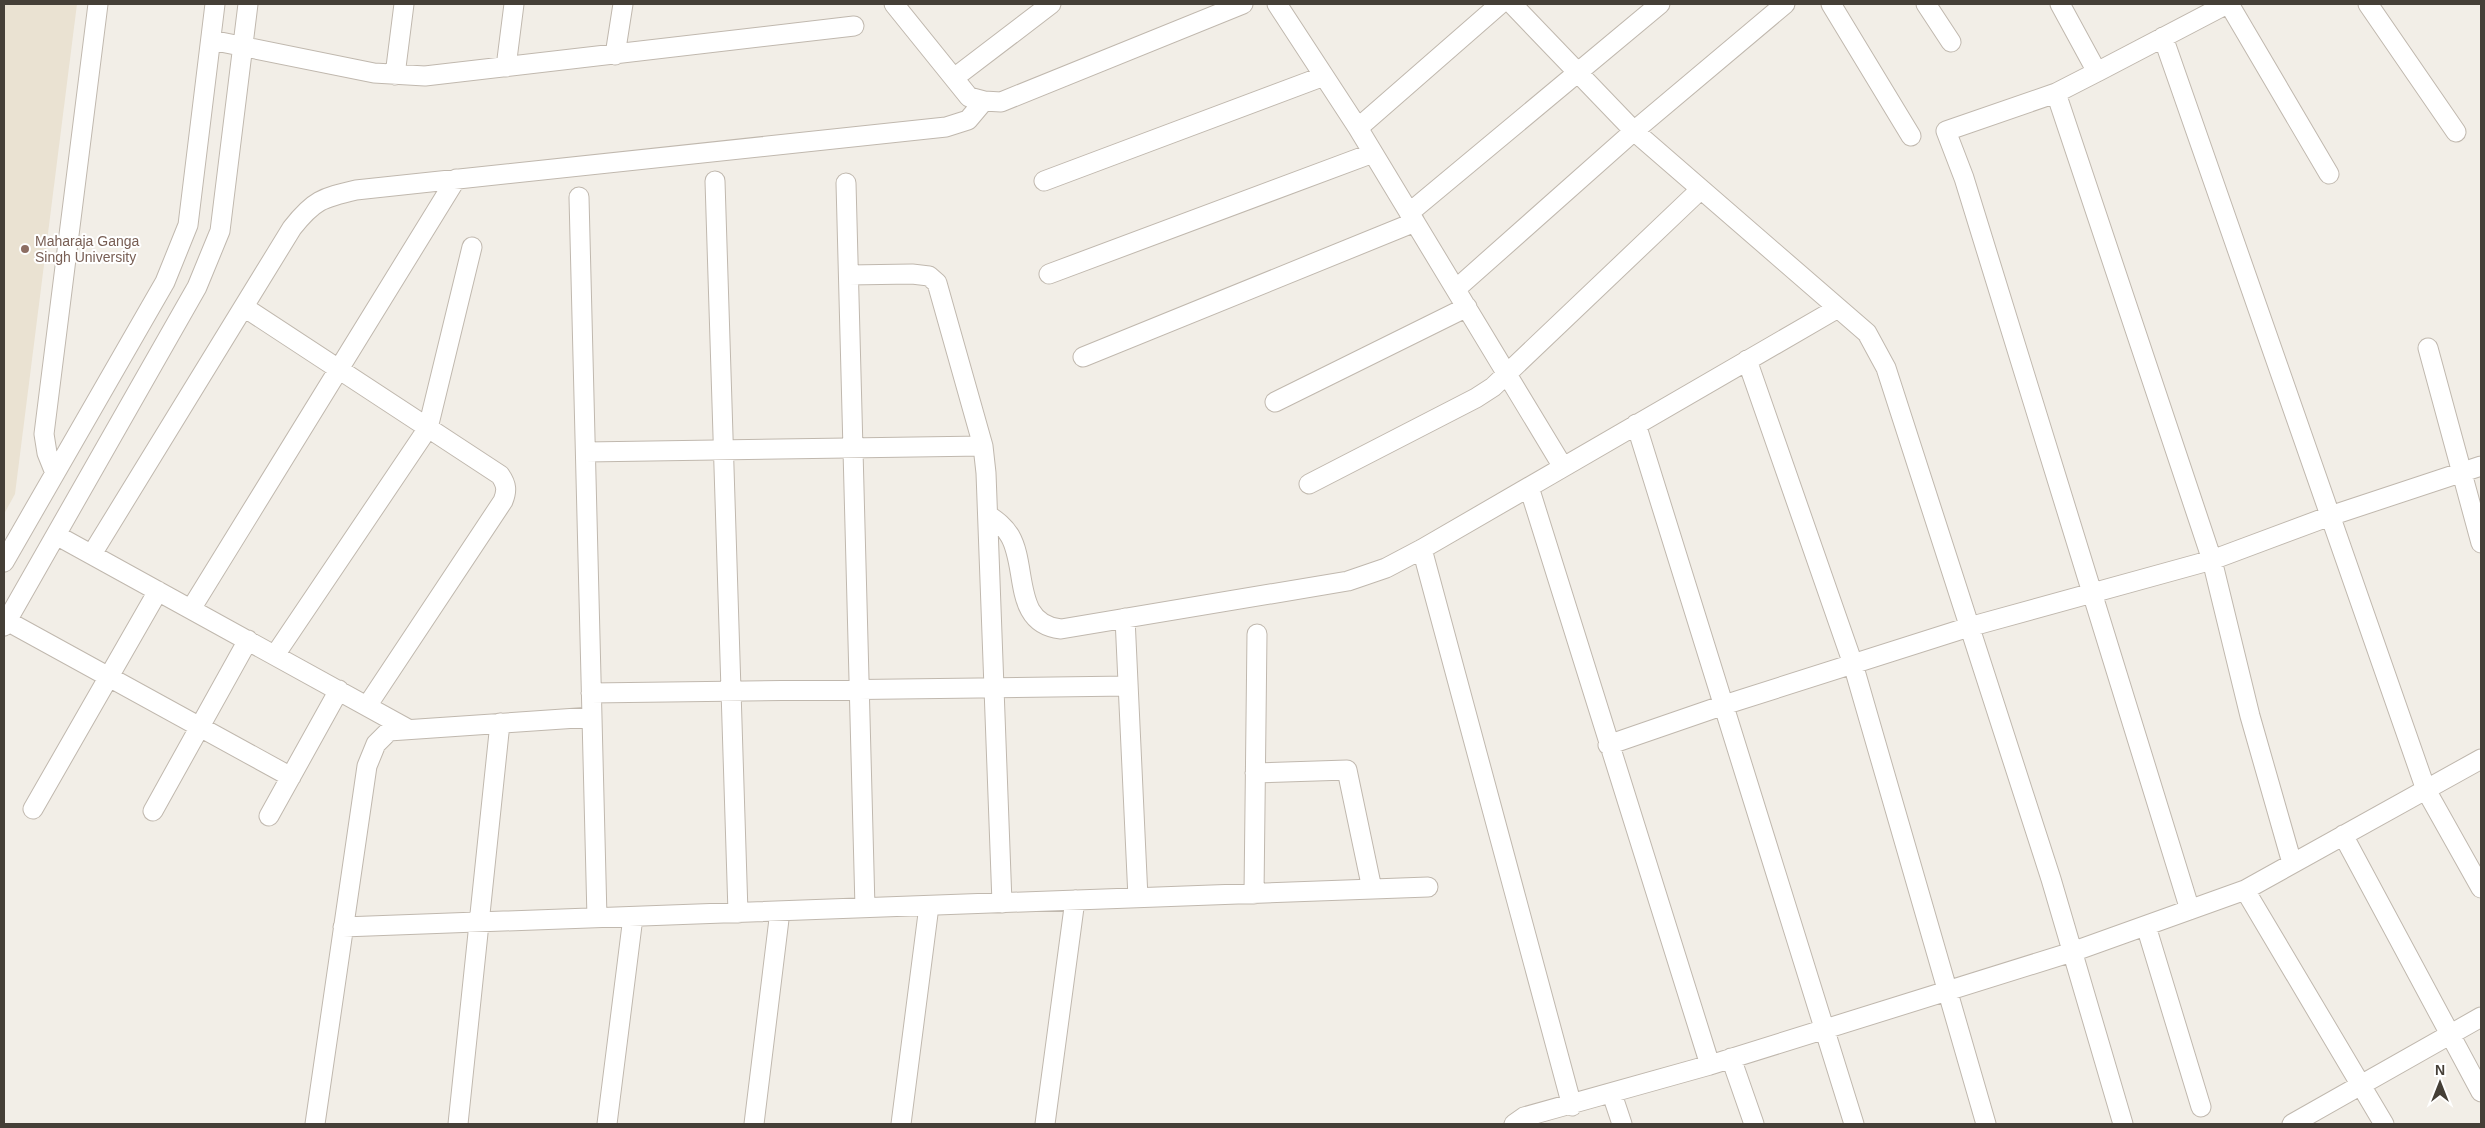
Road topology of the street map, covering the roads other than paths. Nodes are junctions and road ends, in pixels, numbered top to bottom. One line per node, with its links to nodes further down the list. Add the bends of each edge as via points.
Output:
1 (98, 4): 69 (street, via 44,434)
2 (215, 4): 22 (street)
3 (248, 4): 24 (street)
4 (404, 4): 29 (street)
5 (514, 4): 26 (street)
6 (623, 4): 25 (street)
7 (894, 4): 31 (street)
8 (1243, 4): 33 (street, via 1001,102)
9 (1277, 4): 30 (street)
10 (1500, 4): 34 (street)
11 (1512, 4): 27 (street)
12 (1660, 4): 27 (street)
13 (1785, 4): 35 (street)
14 (1831, 4): 37 (street)
15 (1926, 4): 23 (street)
16 (2060, 4): 28 (street)
17 (2228, 4): 21 (street); 39 (street)
18 (2368, 4): 36 (street)
19 (1046, 5): 31 (street)
20 (854, 26): 25 (street)
21 (2163, 37): 28 (street); 73 (street)
22 (211, 40): 24 (street); 69 (street, via 188,225 165,282)
23 (1951, 42)
24 (243, 47): 29 (street); 74 (street, via 220,231 211,258)
25 (615, 55): 26 (street)
26 (506, 67): 29 (street, via 425,76)
27 (1577, 72): 35 (street); 46 (street)
28 (2096, 72): 32 (street)
29 (395, 75)
30 (1324, 76): 34 (street); 42 (street)
31 (954, 78): 33 (street, via 969,96)
32 (2056, 93): 78 (street); 81 (street, via 1946,131)
33 (984, 101): 40 (street, via 968,120 946,127)
34 (1358, 128): 38 (street)
35 (1634, 131): 44 (street); 50 (street)
36 (2456, 132)
37 (1911, 136)
38 (1373, 152): 46 (street); 48 (street)
39 (2330, 174)
40 (456, 179): 51 (street, via 356,190 326,197 314,204 292,228); 57 (street)
41 (715, 181): 64 (street)
42 (1044, 181)
43 (846, 183): 49 (street)
44 (1701, 188): 53 (street); 58 (street)
45 (579, 197): 65 (street)
46 (1412, 218): 50 (street); 55 (street)
47 (472, 247): 61 (street)
48 (1049, 274)
49 (848, 275): 62 (street, via 912,274 929,276 937,283); 63 (street)
50 (1456, 289): 52 (street)
51 (244, 307): 57 (street); 77 (street)
52 (1467, 307): 58 (street); 59 (street)
53 (1838, 308): 56 (street); 85 (street, via 1867,333 1886,368)
54 (2428, 348): 68 (street)
55 (1083, 358)
56 (1747, 360): 60 (street); 89 (street)
57 (338, 370): 61 (street); 82 (street)
58 (1508, 373): 67 (street); 70 (street, via 1476,398)
59 (1275, 402)
60 (1636, 424): 67 (street); 97 (street)
61 (428, 428): 88 (street); 98 (street, via 500,475 507,493)
62 (983, 446): 63 (street); 72 (street)
63 (853, 448): 64 (street); 94 (street)
64 (723, 450): 65 (street); 95 (street)
65 (586, 452): 96 (street)
66 (2481, 466): 68 (street)
67 (1563, 467): 71 (street)
68 (2462, 471): 73 (street); 75 (street)
69 (55, 473): 79 (street)
70 (1309, 484)
71 (1529, 487): 76 (street); 103 (street)
72 (988, 514): 83 (street, via 1011,538 1028,608 1037,621 1048,628 1061,629); 92 (street)
73 (2330, 516): 78 (street); 107 (street)
74 (56, 535): 77 (street); 84 (street)
75 (2481, 543)
76 (1422, 549): 83 (street, via 1386,568 1348,581); 141 (street)
77 (92, 554): 80 (street)
78 (2212, 560): 81 (street); 112 (street, via 2250,716)
79 (4, 562)
80 (158, 591): 82 (street); 90 (street)
81 (2092, 592): 85 (street); 123 (street)
82 (191, 609): 87 (street)
83 (1125, 618): 91 (street)
84 (5, 624): 90 (street)
85 (1969, 627): 89 (street); 131 (street)
86 (1257, 634): 105 (street)
87 (248, 640): 88 (street); 101 (street)
88 (276, 655): 93 (street)
89 (1853, 664): 97 (street); 132 (street)
90 (108, 677): 101 (street); 108 (street)
91 (1128, 686): 92 (street); 118 (street)
92 (994, 688): 94 (street); 120 (street)
93 (339, 690): 98 (street); 106 (street)
94 (860, 690): 95 (street); 122 (street)
95 (731, 691): 96 (street); 125 (street)
96 (592, 693): 99 (street)
97 (1724, 705): 103 (street); 134 (street)
98 (367, 706): 102 (street)
99 (592, 718): 100 (street); 127 (street)
100 (500, 723): 102 (street); 128 (street)
101 (200, 727): 106 (street); 109 (street)
102 (408, 729): 130 (street, via 389,731 376,744 367,766)
103 (1608, 745): 137 (street)
104 (2481, 759): 107 (street)
105 (1255, 773): 115 (street, via 1347,770); 117 (street)
106 (291, 777): 110 (street)
107 (2426, 790): 111 (street); 114 (street)
108 (33, 810)
109 (153, 811)
110 (269, 816)
111 (2342, 835): 112 (street); 135 (street)
112 (2292, 864): 116 (street)
113 (1428, 887): 115 (street)
114 (2481, 888)
115 (1372, 889): 117 (street)
116 (2245, 890): 123 (street); 138 (street)
117 (1254, 894): 118 (street)
118 (1138, 898): 119 (street)
119 (1075, 900): 120 (street); 148 (street)
120 (1002, 903): 121 (street)
121 (929, 906): 122 (street); 147 (street)
122 (865, 908): 124 (street)
123 (2190, 910): 129 (street)
124 (780, 911): 125 (street); 146 (street)
125 (738, 913): 126 (street)
126 (633, 916): 127 (street); 145 (street)
127 (597, 918): 128 (street)
128 (480, 922): 130 (street); 144 (street)
129 (2146, 926): 131 (street); 142 (street)
130 (344, 927): 143 (street)
131 (2072, 952): 132 (street); 154 (street)
132 (1947, 990): 134 (street); 153 (street)
133 (2481, 1017): 135 (street)
134 (1825, 1029): 136 (street); 152 (street)
135 (2450, 1034): 138 (street); 139 (street)
136 (1731, 1058): 137 (street); 151 (street)
137 (1710, 1065): 140 (street)
138 (2360, 1085): 155 (street); 156 (street)
139 (2481, 1092)
140 (1612, 1094): 141 (street); 150 (street)
141 (1572, 1106): 149 (street, via 1524,1118)
142 (2200, 1107)
143 (315, 1124)
144 (458, 1124)
145 (607, 1124)
146 (754, 1124)
147 (901, 1124)
148 (1045, 1124)
149 (1514, 1124)
150 (1622, 1124)
151 (1754, 1124)
152 (1854, 1124)
153 (1986, 1124)
154 (2123, 1124)
155 (2292, 1124)
156 (2384, 1124)

